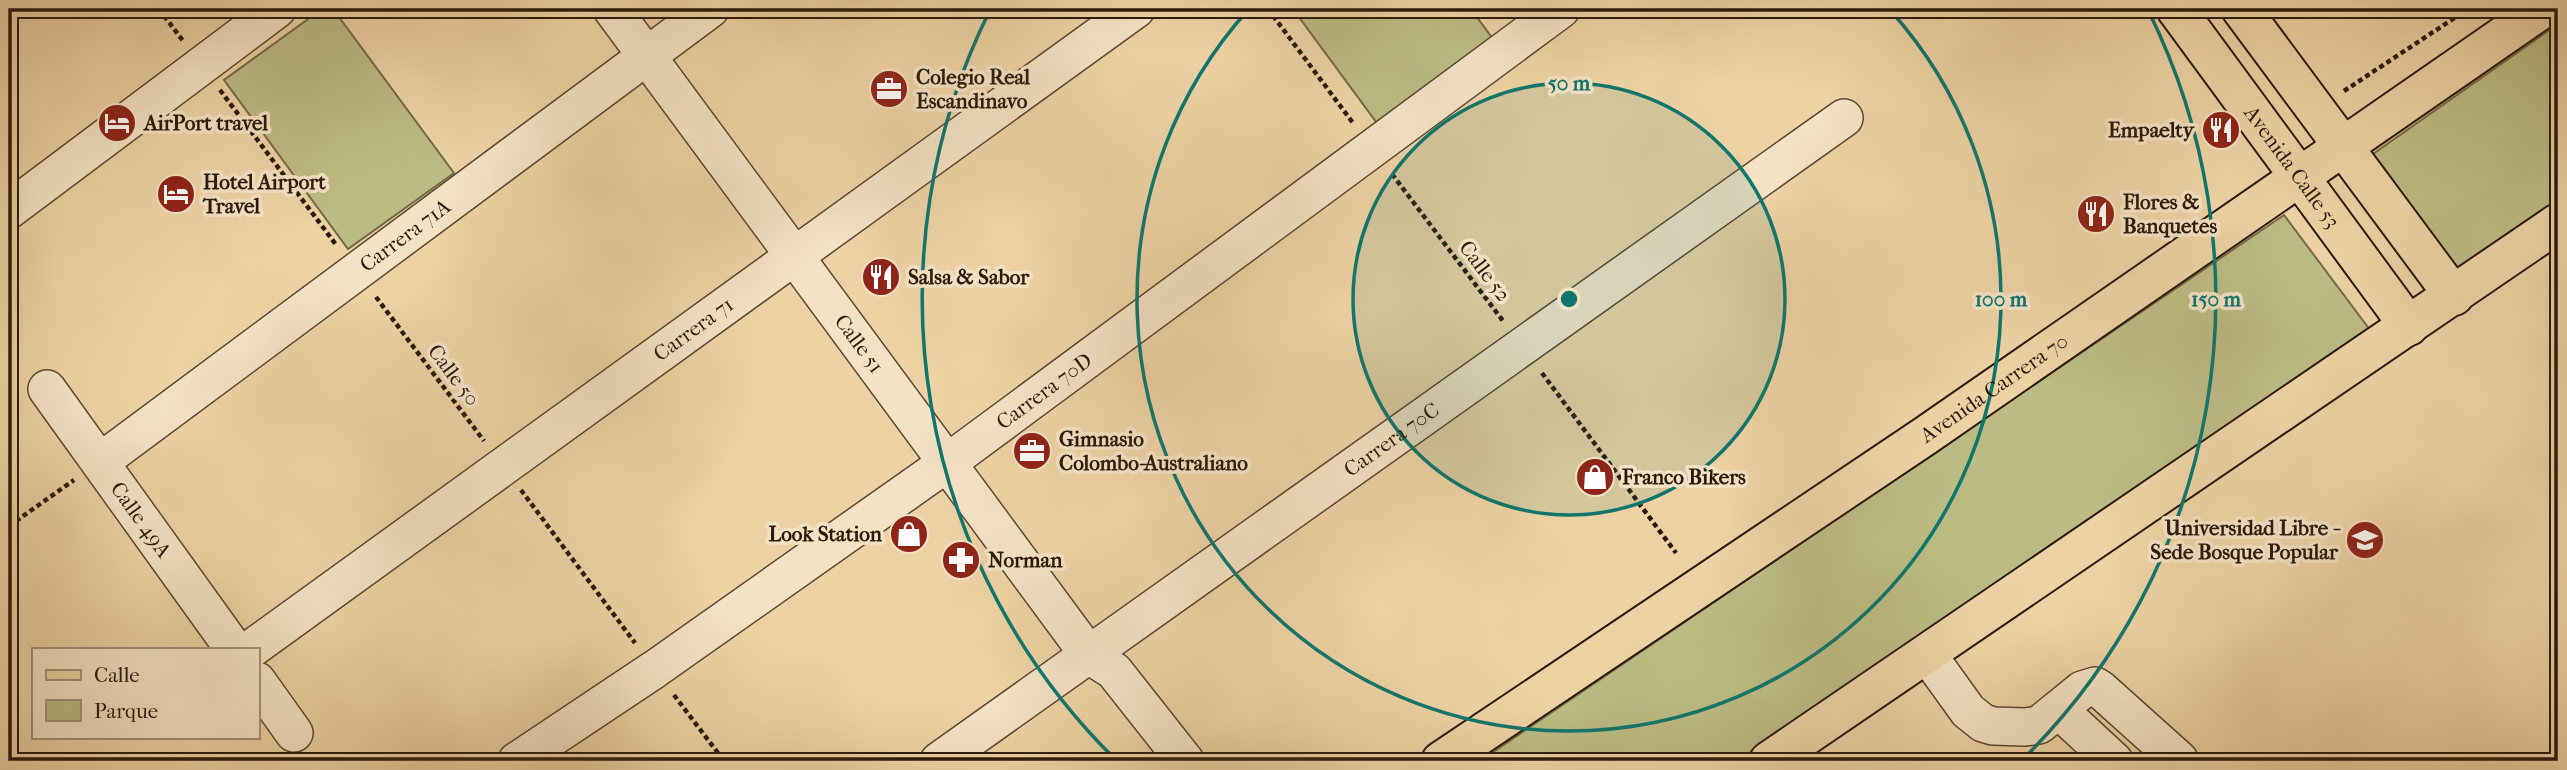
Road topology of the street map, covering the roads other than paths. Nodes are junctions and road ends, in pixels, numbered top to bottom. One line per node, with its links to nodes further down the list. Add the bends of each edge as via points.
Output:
1 (277, 9): 14 (street)
2 (612, 9): 10 (street, Calle 51)
3 (637, 9): 10 (street, Calle 51)
4 (710, 9): 10 (street, Carrera 71A)
5 (1136, 9): 16 (street, Carrera 71)
6 (1561, 9): 20 (street, Carrera 70D)
7 (2176, 9): 13 (main road, Avenida Calle 53)
8 (2241, 9): 12 (main road)
9 (2542, 9): 12 (main road, Avenida Carrera 70)
10 (655, 50): 16 (street, Calle 51); 21 (street, Carrera 71A)
11 (1844, 118): 25 (street, Carrera 70C)
12 (2344, 147): 13 (main road, Avenida Carrera 70); 17 (main road)
13 (2300, 178): 18 (main road, Avenida Calle 53); 33 (main road, Avenida Carrera 70)
14 (9, 210)
15 (2555, 230): 17 (main road)
16 (803, 250): 20 (street, Calle 51); 23 (street, Carrera 71)
17 (2454, 296): 18 (main road)
18 (2409, 326): 24 (main road)
19 (47, 389): 21 (street, Calle 49A)
20 (955, 457): 25 (street, Calle 51); 30 (street, Carrera 70D)
21 (100, 462): 22 (street, Calle 49A)
22 (233, 648)
23 (252, 648)
24 (1927, 654): 27 (street, via 1968,711 1983,723 2034,726); 34 (main road)
25 (1102, 657): 31 (street, Carrera 70C); 32 (street, Calle 51)
26 (259, 684): 28 (street)
27 (2059, 710): 29 (street, via 2082,690 2095,686); 35 (street)
28 (295, 733)
29 (2179, 760)
30 (517, 761)
31 (939, 761)
32 (1185, 761)
33 (1441, 761)
34 (1769, 761)
35 (2114, 761)

